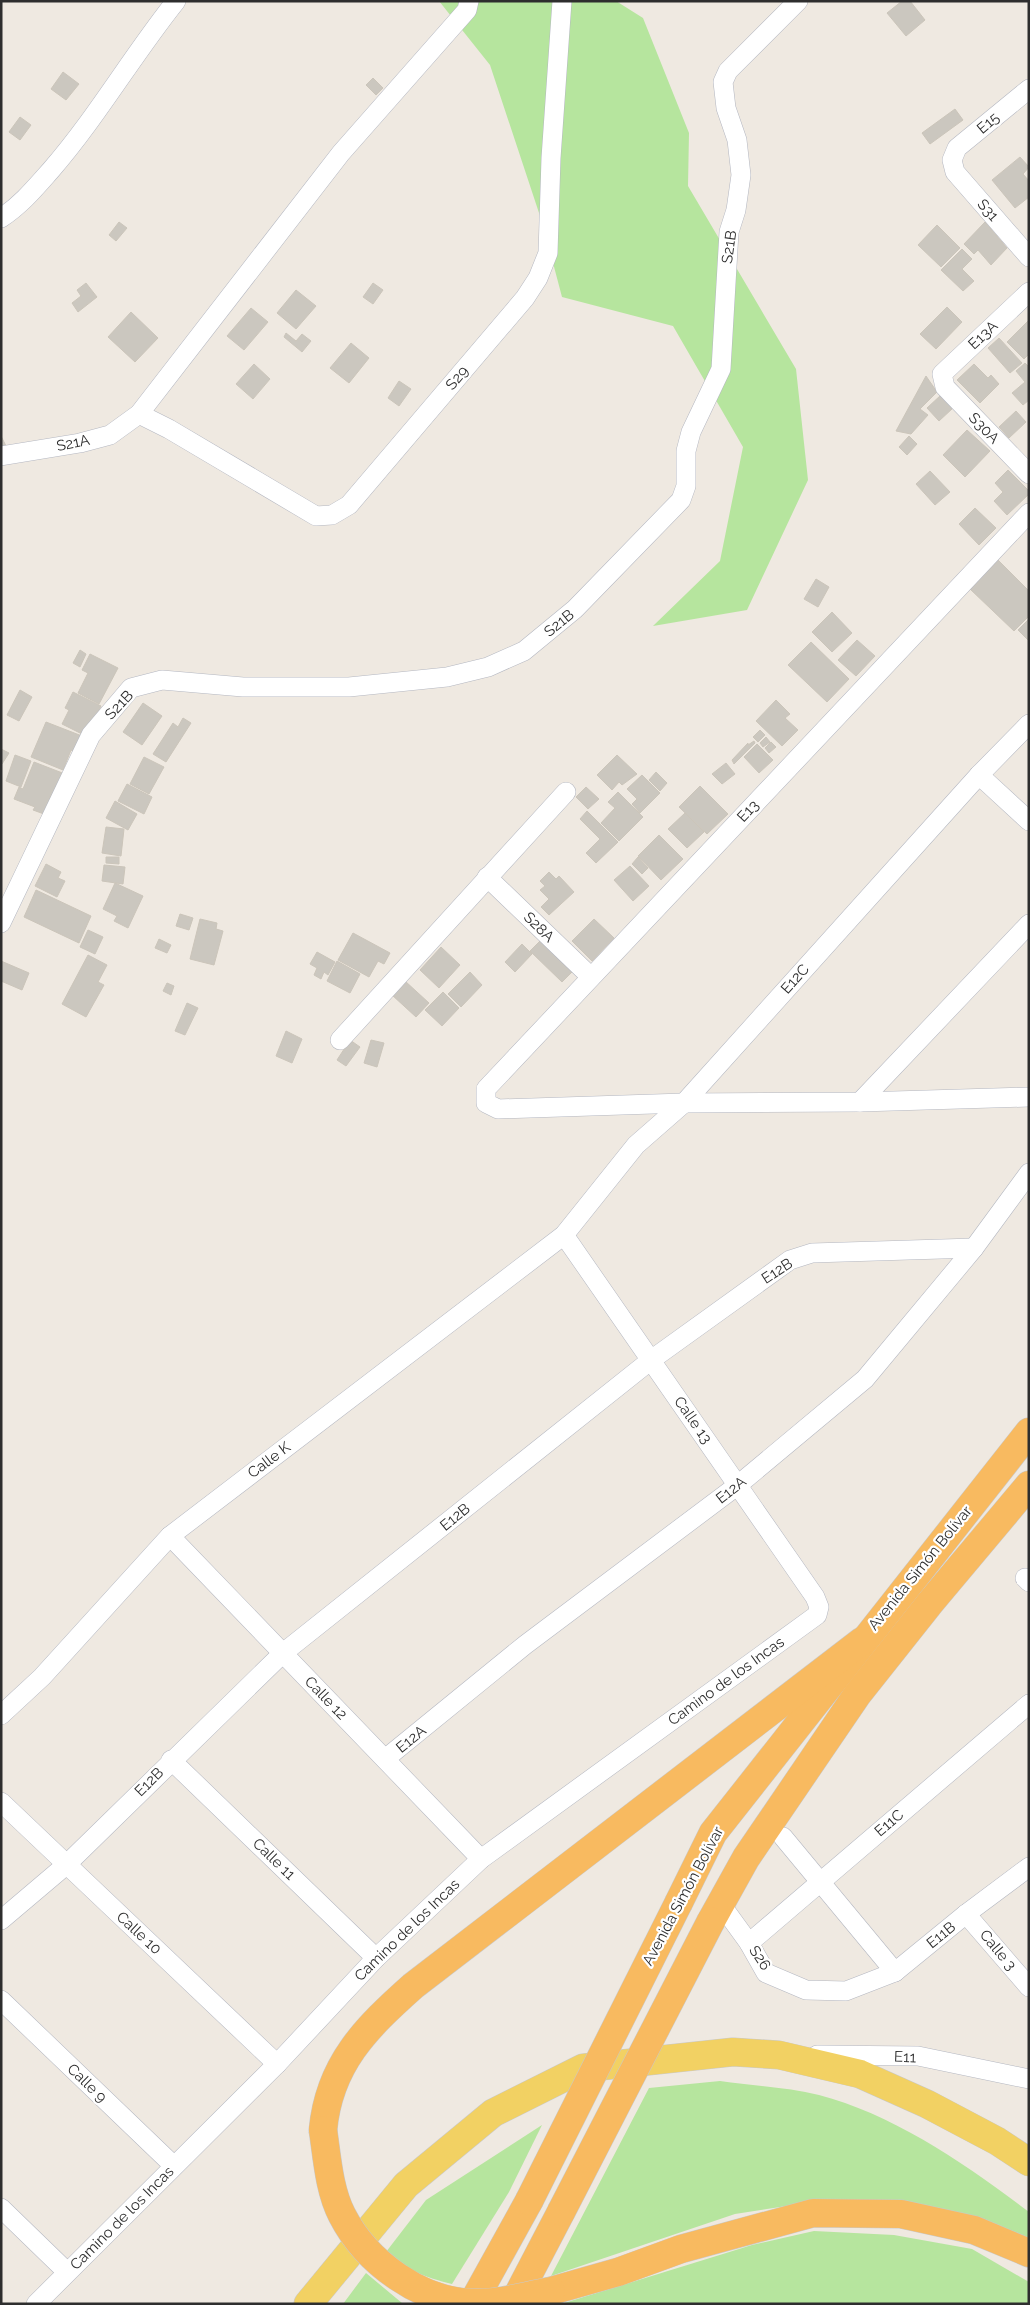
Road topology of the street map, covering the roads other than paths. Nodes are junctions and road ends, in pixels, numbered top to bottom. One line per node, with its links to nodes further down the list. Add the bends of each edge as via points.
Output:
1 (176, 1): 7 (street, via 64,155 20,206)
2 (469, 1): 11 (street, S21A, via 467,10 341,153)
3 (562, 1): 11 (street, S29, via 548,253 538,278 526,298 349,505 332,515 316,516)
4 (798, 1): 20 (street, S21B, via 728,71 723,82 726,108 738,140 740,175 736,210 729,232 721,369 691,432 686,451 686,486 681,500 576,609 524,651 488,667 447,677 349,687 243,687 162,680 131,688 91,735)
5 (1029, 88): 6 (street, E15, via 957,148)
6 (952, 160): 8 (street, S31, via 954,172)
7 (1, 218)
8 (1029, 257)
9 (1029, 292): 10 (street, E13A, via 942,374)
10 (942, 380): 13 (street, S30A, via 944,387)
11 (139, 414): 12 (street, S21A, via 110,435)
12 (1, 456)
13 (1029, 474)
14 (1029, 513): 22 (street, E13)
15 (1029, 724): 16 (street, E12C)
16 (979, 775): 18 (street); 26 (street, E12C)
17 (566, 792): 19 (street)
18 (1029, 821)
19 (487, 877): 22 (street, S28A); 23 (street)
20 (1, 923)
21 (1029, 924): 25 (street)
22 (591, 977): 26 (street, E13, via 486,1089 486,1103 498,1109)
23 (340, 1040)
24 (1029, 1097): 25 (street)
25 (860, 1102): 26 (street)
26 (684, 1103): 28 (street, E12C, via 636,1145)
27 (1029, 1173): 29 (street, E12A)
28 (564, 1235): 30 (street, Calle 13); 34 (street, Calle K)
29 (974, 1248): 30 (street, E12B, via 812,1253 790,1260); 32 (street, E12A, via 865,1379)
30 (651, 1360): 32 (street, Calle 13); 37 (street, E12B)
31 (1029, 1432): 36 (highway, Avenida Simón Bolívar)
32 (738, 1485): 35 (street, Calle 13); 40 (street, E12A, via 525,1645)
33 (1029, 1485): 48 (highway, Avenida Simón Bolívar, via 857,1695 746,1858)
34 (170, 1536): 37 (street, Calle 12); 39 (street, Calle K, via 42,1677)
35 (819, 1607): 44 (street, Camino de los Incas, via 817,1615)
36 (862, 1641): 63 (highway, bridge, via 382,2014 342,2064 325,2106 322,2130 341,2214 363,2245 393,2274 428,2292 475,2304 551,2290 618,2272 681,2250 813,2213 901,2214 974,2230); 67 (highway, Avenida Simón Bolívar, bridge, via 713,1833 529,2201)
37 (283, 1653): 40 (street, Calle 12); 41 (street, E12B)
38 (1029, 1704): 47 (street, E11C)
39 (1, 1715)
40 (385, 1759): 44 (street, Calle 12)
41 (171, 1760): 45 (street, E12B); 52 (street, Calle 11)
42 (1, 1802): 45 (street, Calle 10)
43 (782, 1837): 47 (street)
44 (481, 1859): 52 (street, Camino de los Incas)
45 (66, 1865): 50 (street, E12B); 58 (street, Calle 10)
46 (1029, 1867): 49 (street, E11B)
47 (820, 1882): 51 (street, E11C); 53 (street)
48 (715, 1912): 51 (street, S26); 68 (highway, Avenida Simón Bolívar, bridge)
49 (966, 1914): 53 (street, E11B); 54 (street, Calle 3)
50 (1, 1920)
51 (749, 1943): 55 (street, S26, via 766,1973 806,1990)
52 (376, 1958): 58 (street, Camino de los Incas)
53 (895, 1972): 55 (street, E11B)
54 (1029, 1987)
55 (846, 1991)
56 (1, 2000): 61 (street, Calle 9)
57 (780, 2055): 59 (street, E11, via 918,2056); 60 (main road, via 860,2074 927,2104); 66 (main road, via 733,2052 583,2068 493,2113 406,2185)
58 (277, 2064): 61 (street, Camino de los Incas)
59 (1029, 2079)
60 (1029, 2162)
61 (174, 2166): 64 (street, Camino de los Incas)
62 (1, 2208): 64 (street)
63 (1029, 2253)
64 (67, 2272): 65 (street, Camino de los Incas)
65 (36, 2304)
66 (308, 2304)
67 (472, 2304)
68 (513, 2304)

